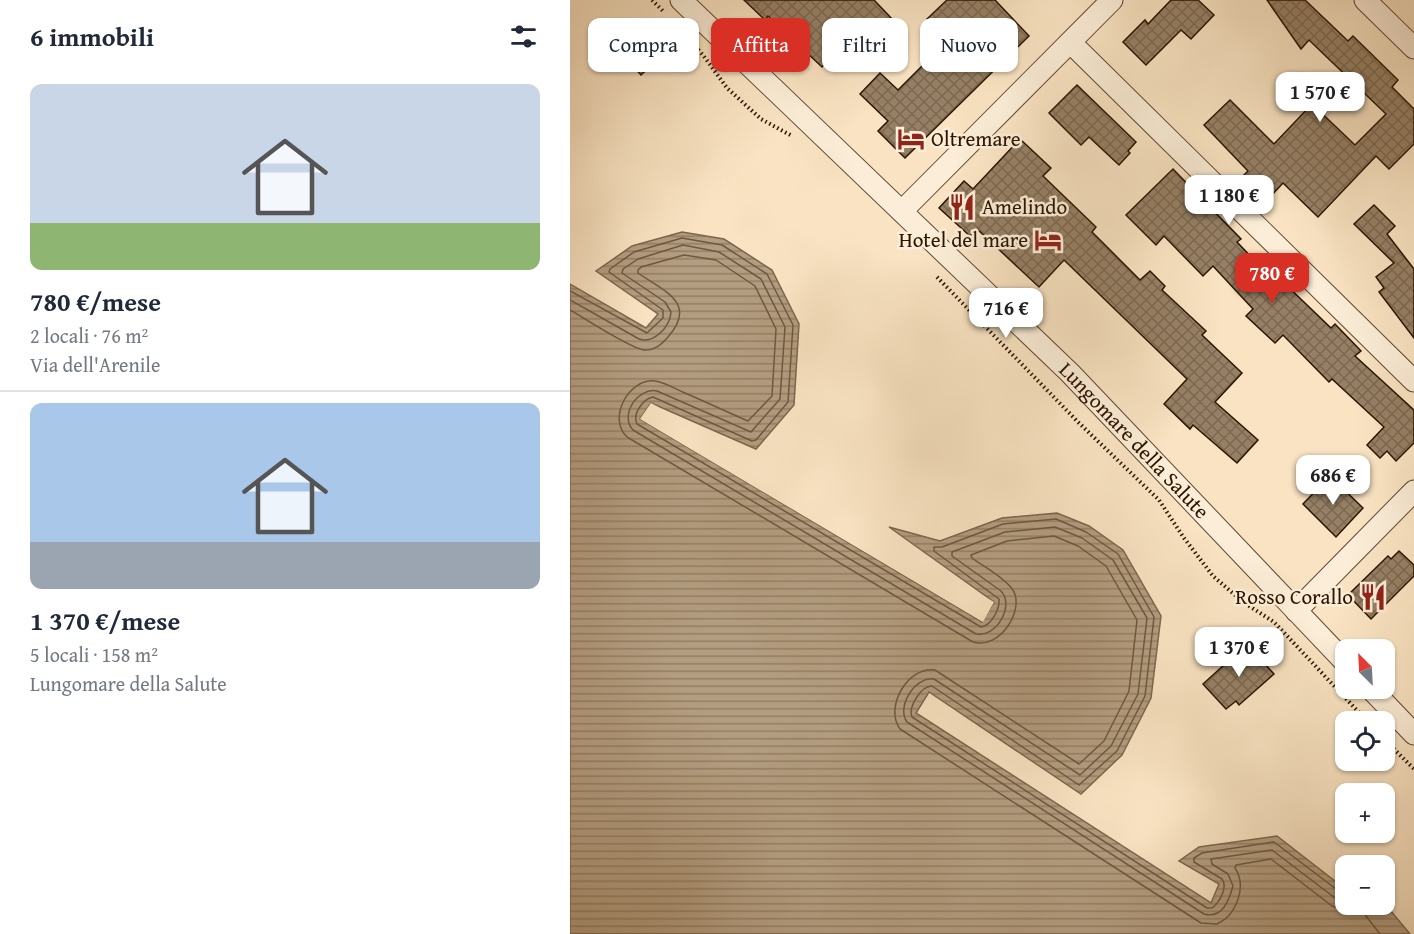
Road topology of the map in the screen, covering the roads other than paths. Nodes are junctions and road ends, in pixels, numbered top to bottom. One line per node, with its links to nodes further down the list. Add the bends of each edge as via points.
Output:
1 (1112, 0): 4 (street)
2 (1365, 0): 5 (street)
3 (692, 4): 6 (street, Lungomare della Salute)
4 (1071, 43): 6 (street); 7 (street)
5 (1414, 48)
6 (902, 211): 9 (street, Lungomare della Salute, via 1070,374)
7 (1414, 381)
8 (1414, 491): 9 (street)
9 (1296, 611): 10 (street, Lungomare della Salute)
10 (1335, 652)
11 (1381, 699): 12 (street)
12 (1414, 734)

